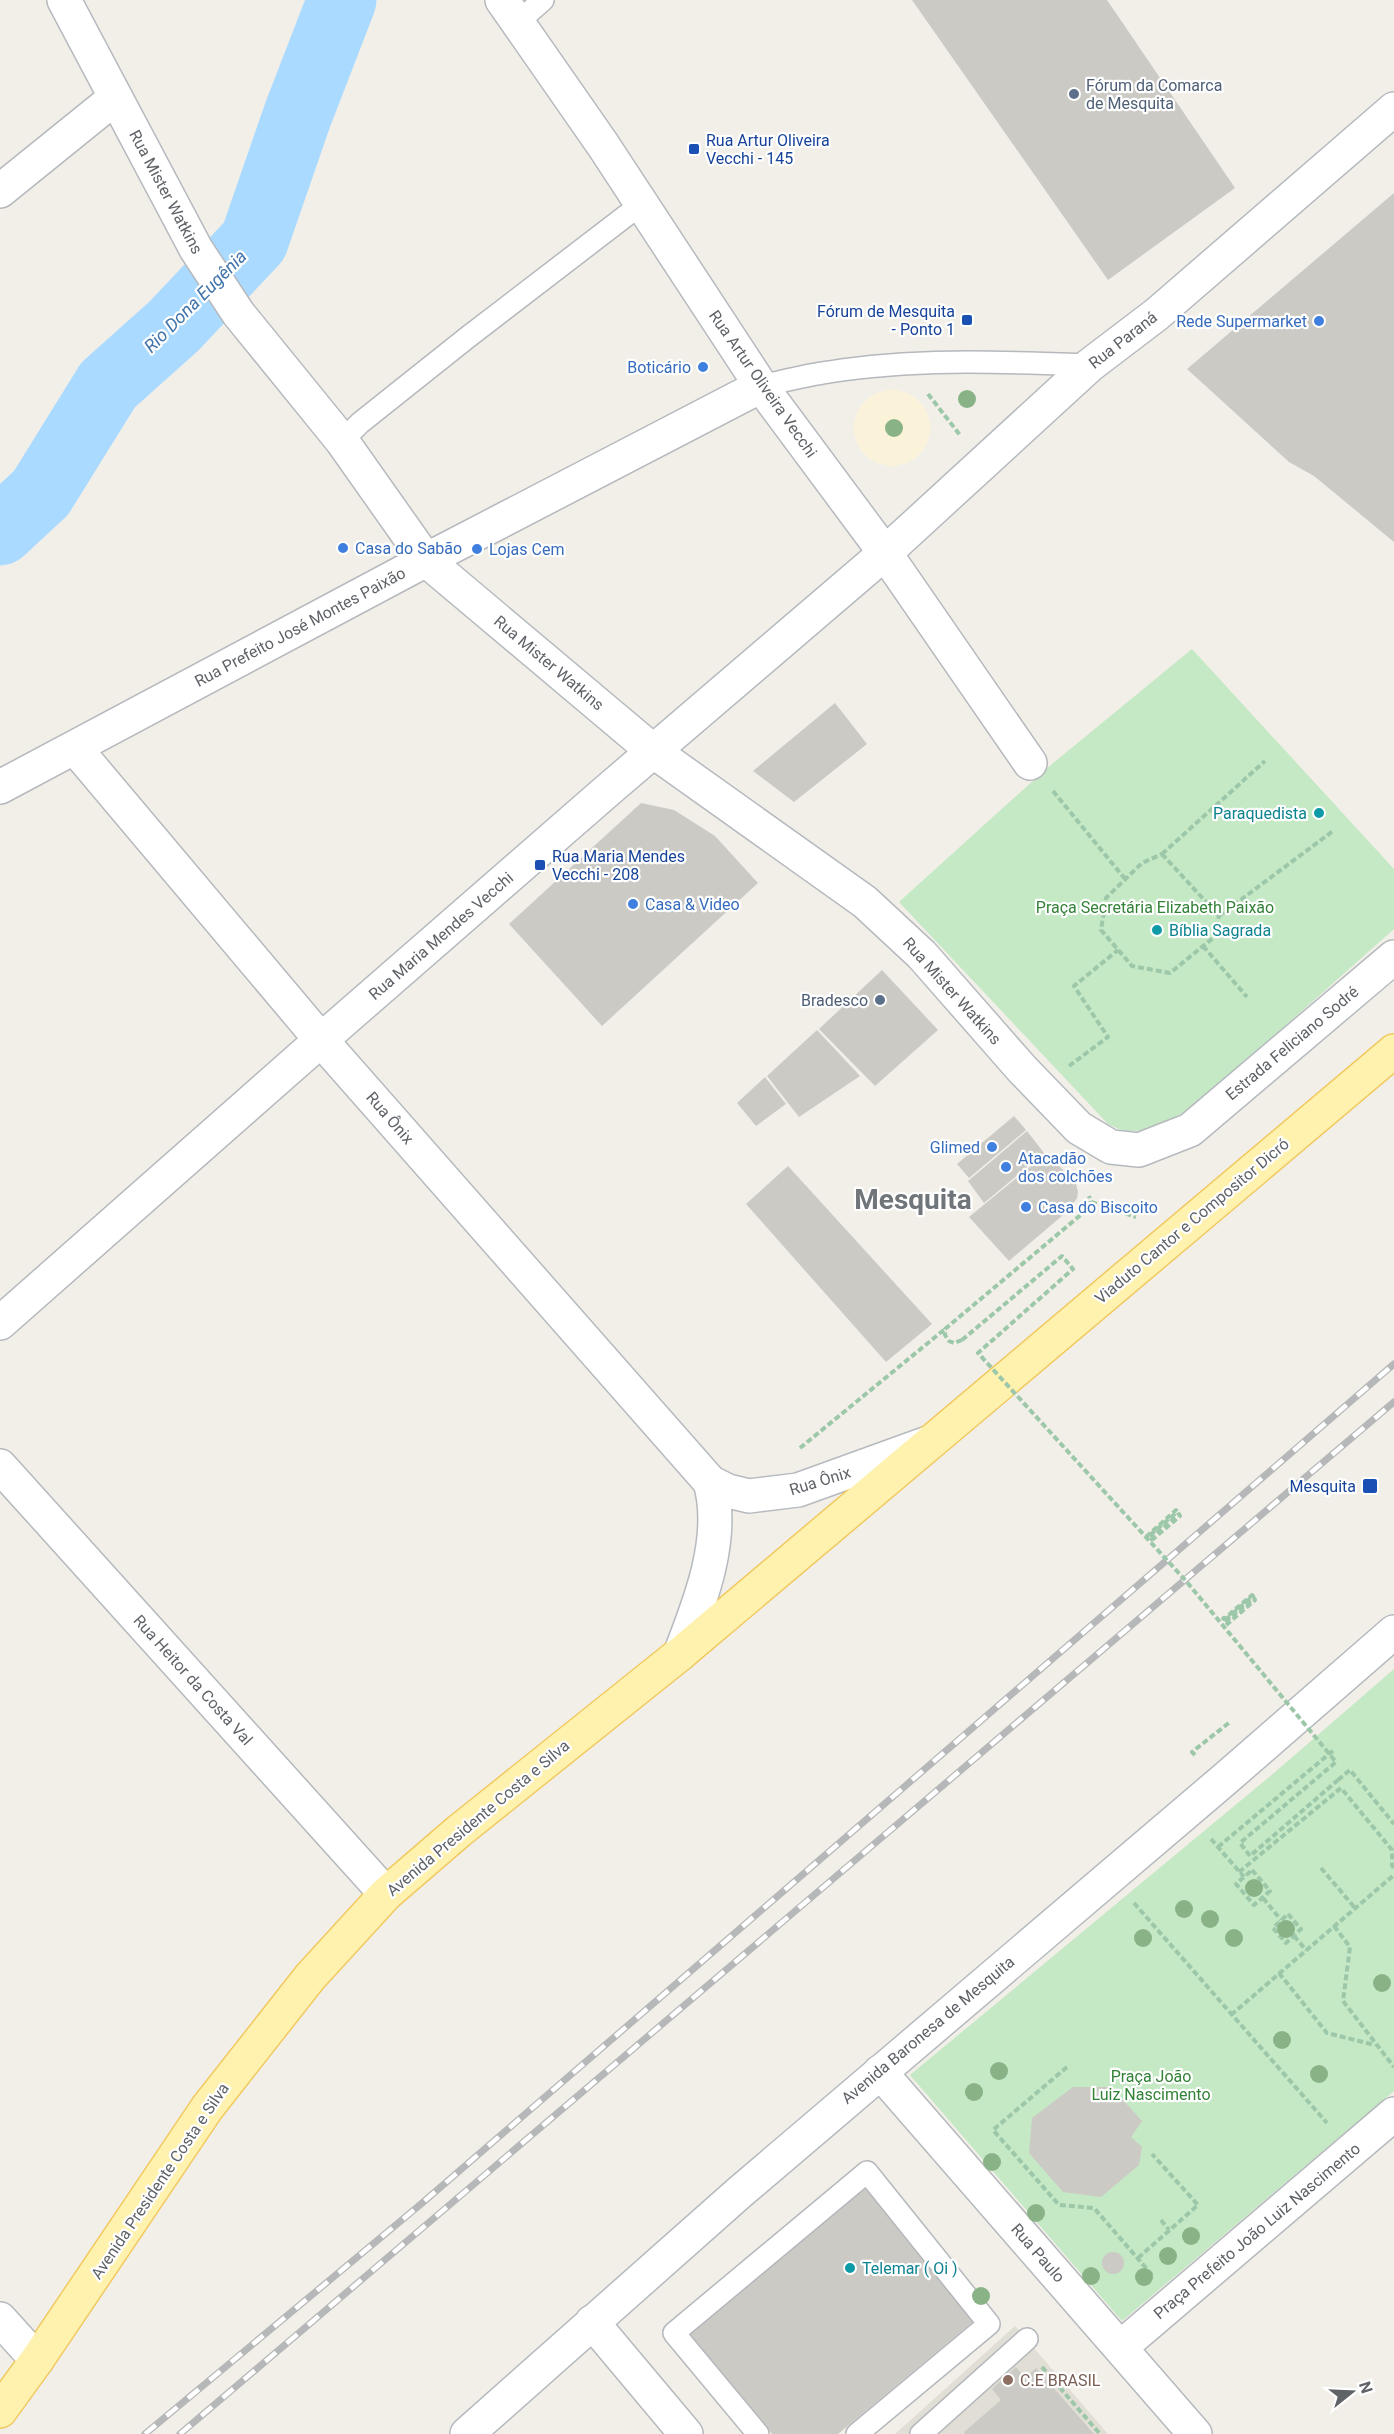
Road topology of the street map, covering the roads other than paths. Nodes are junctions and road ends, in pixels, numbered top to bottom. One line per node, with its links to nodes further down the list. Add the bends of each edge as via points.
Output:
1 (64, 0): 4 (main road, Rua Mister Watkins)
2 (543, 0): 3 (lane)
3 (510, 11): 7 (main road, Rua Artur Oliveira Vecchi)
4 (115, 98): 6 (main road); 10 (main road, Rua Mister Watkins, via 196,249 238,313)
5 (1394, 109): 8 (main road, Rua Paraná, via 1157,314)
6 (0, 191)
7 (640, 205): 9 (main road, Rua Artur Oliveira Vecchi); 10 (lane, via 468,337)
8 (1089, 365): 9 (lane, via 987,361 905,364 830,371); 11 (main road, Rua Paraná)
9 (761, 386): 11 (main road, Rua Artur Oliveira Vecchi); 12 (main road, Rua Prefeito José Montes Paixão)
10 (342, 441): 12 (main road, Rua Mister Watkins)
11 (885, 554): 14 (main road, Rua Maria Mendes Vecchi); 15 (main road, Rua Artur Oliveira Vecchi)
12 (426, 560): 13 (main road, Rua Prefeito José Montes Paixão); 14 (main road, Rua Mister Watkins)
13 (75, 747): 16 (main road, Rua Prefeito José Montes Paixão); 18 (main road, Rua Ônix)
14 (653, 751): 18 (main road, Rua Maria Mendes Vecchi); 20 (main road, Rua Mister Watkins, via 865,902 922,955 1079,1128 1111,1147 1139,1150)
15 (1030, 763)
16 (0, 787)
17 (1394, 957): 20 (main road, Estrada Feliciano Sodré)
18 (321, 1040): 21 (main road, Rua Maria Mendes Vecchi); 24 (main road, Rua Ônix)
19 (1394, 1051): 22 (main road, Viaduto Cantor e Compositor Dicró)
20 (1190, 1130)
21 (0, 1323)
22 (928, 1443): 24 (main road, Rua Ônix, via 798,1490 749,1496); 26 (main road, Avenida Presidente Costa e Silva)
23 (0, 1466): 27 (main road, Rua Heitor da Costa Val)
24 (710, 1482): 26 (main road, via 715,1497 715,1533 702,1597)
25 (1394, 1632): 28 (main road, Avenida Baronesa de Mesquita)
26 (680, 1654): 27 (main road, Avenida Presidente Costa e Silva)
27 (386, 1894): 34 (main road, Avenida Presidente Costa e Silva, via 310,1977 207,2108)
28 (880, 2072): 31 (main road, Avenida Baronesa de Mesquita); 33 (main road, Rua Paulo)
29 (1393, 2117): 33 (main road, Praça Prefeito João Luiz Nascimento)
30 (0, 2319): 34 (main road)
31 (592, 2322): 36 (main road, Avenida Baronesa de Mesquita); 37 (main road)
32 (1024, 2342): 40 (lane)
33 (1121, 2347): 41 (main road, Rua Paulo)
34 (37, 2360): 35 (main road, Avenida Presidente Costa e Silva)
35 (0, 2411)
36 (467, 2434)
37 (686, 2434)
38 (758, 2434): 39 (lane, via 674,2333 867,2172 939,2246 993,2314 989,2324)
39 (857, 2434)
40 (921, 2434)
41 (1195, 2434)

